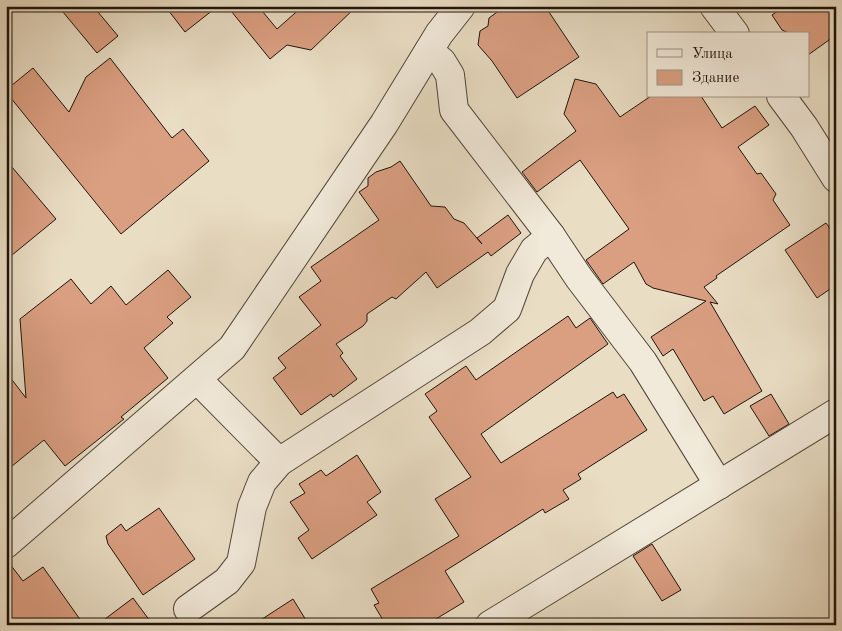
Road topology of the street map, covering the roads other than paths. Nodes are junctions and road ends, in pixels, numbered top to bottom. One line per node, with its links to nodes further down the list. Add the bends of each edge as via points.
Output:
1 (461, 6): 4 (street)
2 (714, 6): 3 (street)
3 (734, 32)
4 (428, 51): 7 (street, via 442,62 450,75 454,110); 8 (street, via 384,124 232,348)
5 (782, 98): 6 (street)
6 (836, 178)
7 (551, 236): 10 (street, via 534,250 520,274 507,309 480,332); 11 (street, via 643,362)
8 (196, 379): 10 (street); 12 (street)
9 (836, 413): 11 (street)
10 (279, 462): 13 (street, via 262,482 252,507 241,563 227,581)
11 (719, 485): 14 (street)
12 (6, 544)
13 (188, 609)
14 (490, 625)

